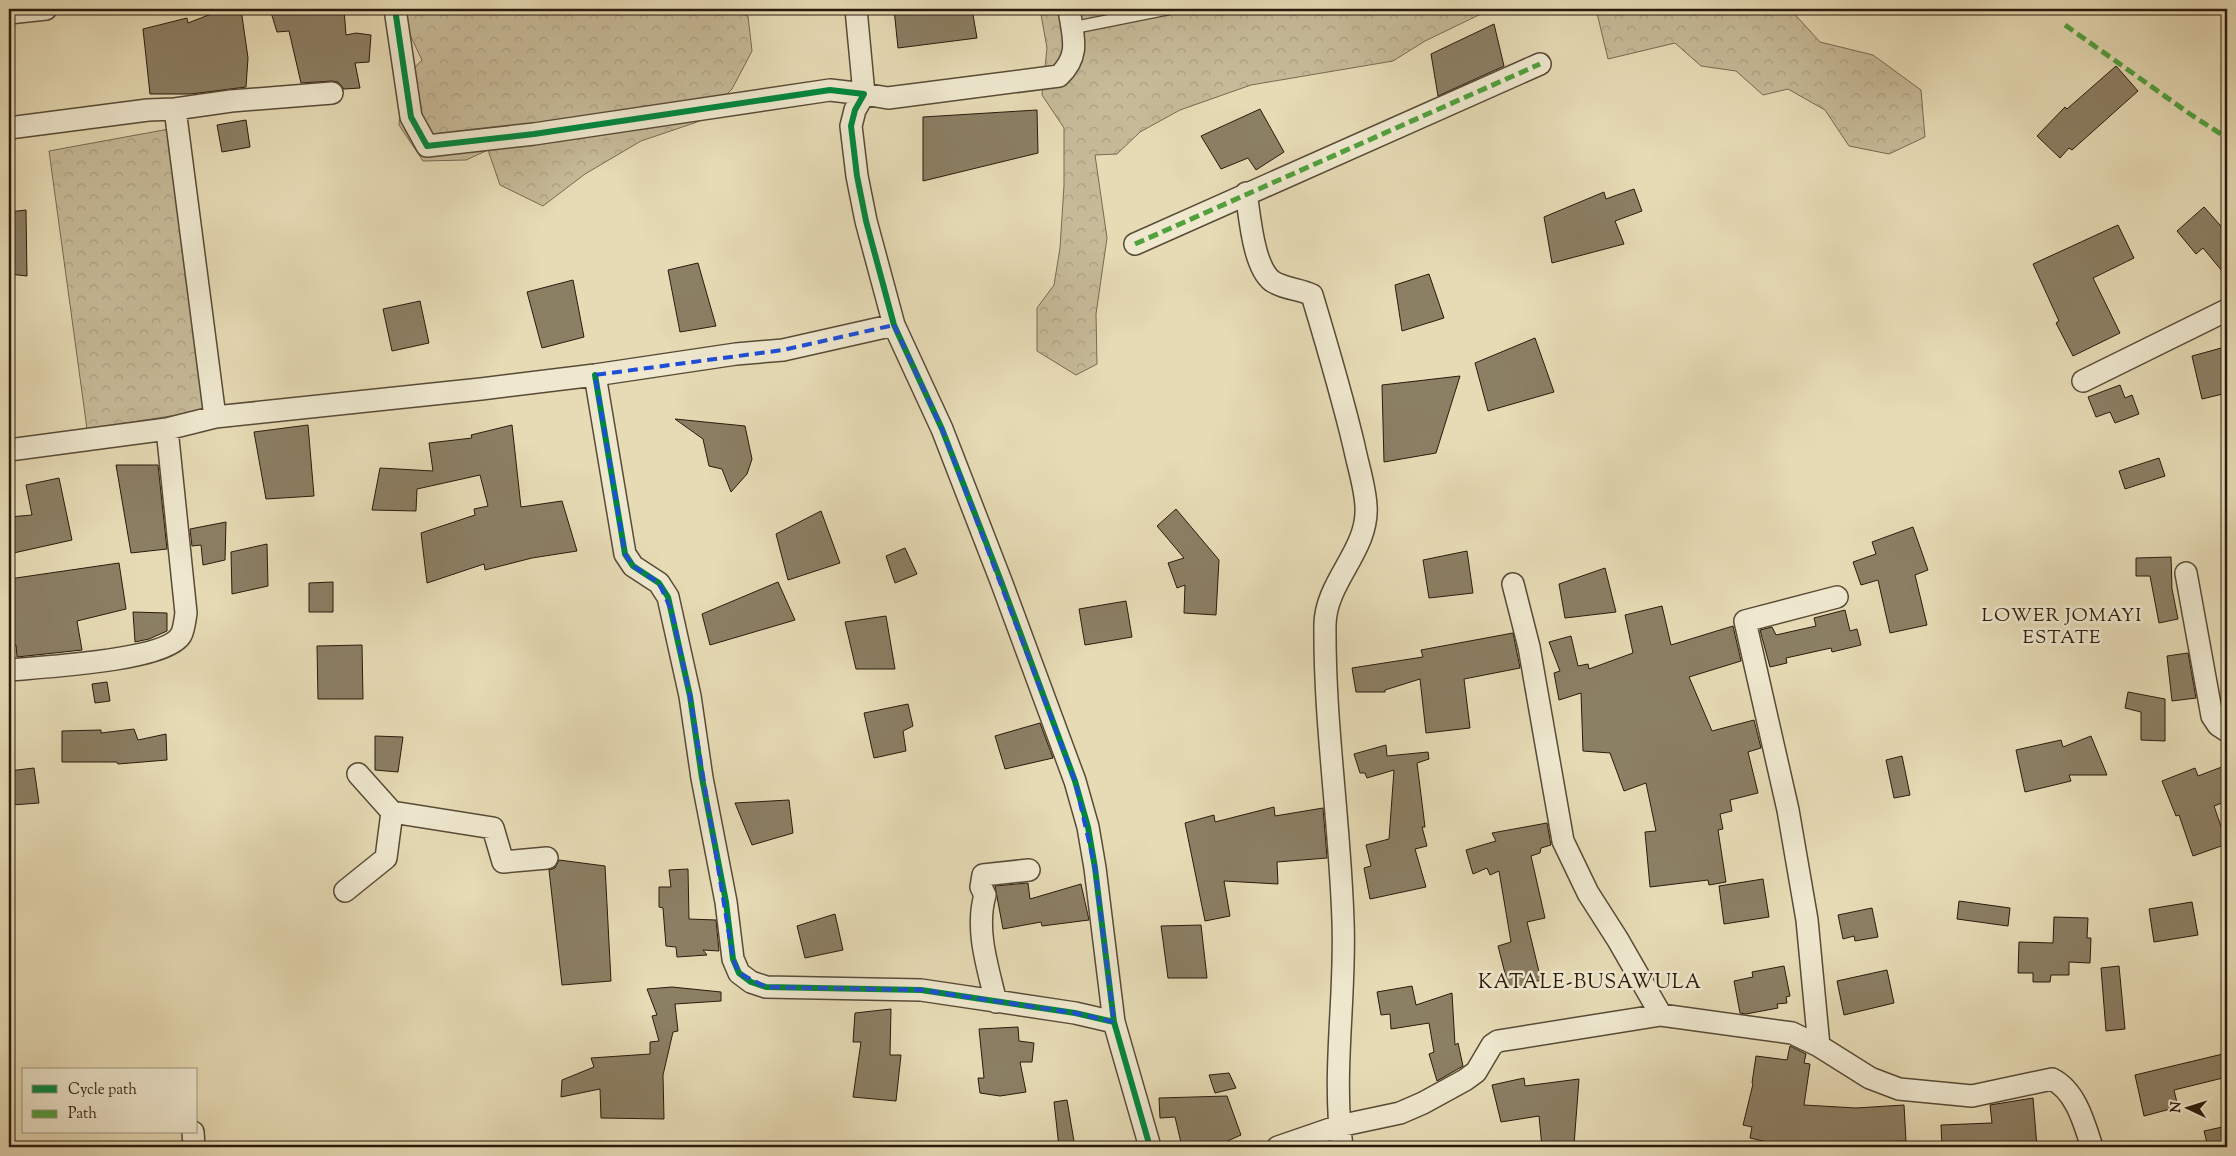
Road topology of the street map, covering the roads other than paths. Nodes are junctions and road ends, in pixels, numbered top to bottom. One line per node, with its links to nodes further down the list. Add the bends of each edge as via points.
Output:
1 (46, 9): 5 (street)
2 (395, 9): 9 (street, via 411,117 427,146 534,134 830,90)
3 (856, 9): 9 (street)
4 (1167, 9): 6 (lane)
5 (9, 13)
6 (1071, 18): 9 (street, via 1074,50 1070,66 1059,76 888,98)
7 (1540, 64): 12 (street)
8 (332, 93): 10 (street)
9 (864, 94): 15 (street, via 851,126 855,160 866,221)
10 (175, 108): 11 (street); 18 (street)
11 (9, 128)
12 (1246, 193): 13 (street); 35 (street, via 1256,254 1271,280 1312,295 1341,389 1366,507 1362,536 1331,596 1325,622 1343,919 1344,978 1338,1046)
13 (1135, 244)
14 (2227, 310): 17 (street)
15 (894, 325): 16 (street, via 783,350); 33 (street, via 942,429 1075,781 1095,868)
16 (596, 375): 18 (street); 31 (street, via 625,554 633,566 658,584 668,596 672,612 690,696 734,960 739,973 766,987 922,990)
17 (2083, 381)
18 (215, 417): 19 (street)
19 (166, 429): 20 (street); 24 (street, via 186,613 181,636 165,648 139,656)
20 (9, 450)
21 (2186, 573): 25 (street, via 2212,716)
22 (1513, 584): 32 (street, via 1529,647 1563,841 1588,893)
23 (1837, 596): 34 (street, via 1745,621 1790,818 1808,927)
24 (9, 670)
25 (2227, 731)
26 (358, 774): 27 (street)
27 (392, 812): 28 (street, via 493,828 503,862); 30 (street, via 386,858)
28 (547, 858)
29 (1029, 870): 31 (street, via 983,875 984,952)
30 (345, 891)
31 (996, 1002): 33 (street, via 1075,1012)
32 (1661, 1015): 34 (street, via 1792,1034); 35 (street, via 1498,1041 1492,1045 1476,1072 1457,1085 1400,1113)
33 (1114, 1022): 38 (street)
34 (1820, 1046): 41 (street, via 1870,1078 1899,1089 1972,1096 2052,1079 2067,1091 2083,1118)
35 (1339, 1126): 39 (street); 40 (street)
36 (193, 1134): 37 (street)
37 (194, 1147)
38 (1150, 1147)
39 (1278, 1147)
40 (1342, 1147)
41 (2092, 1147)

